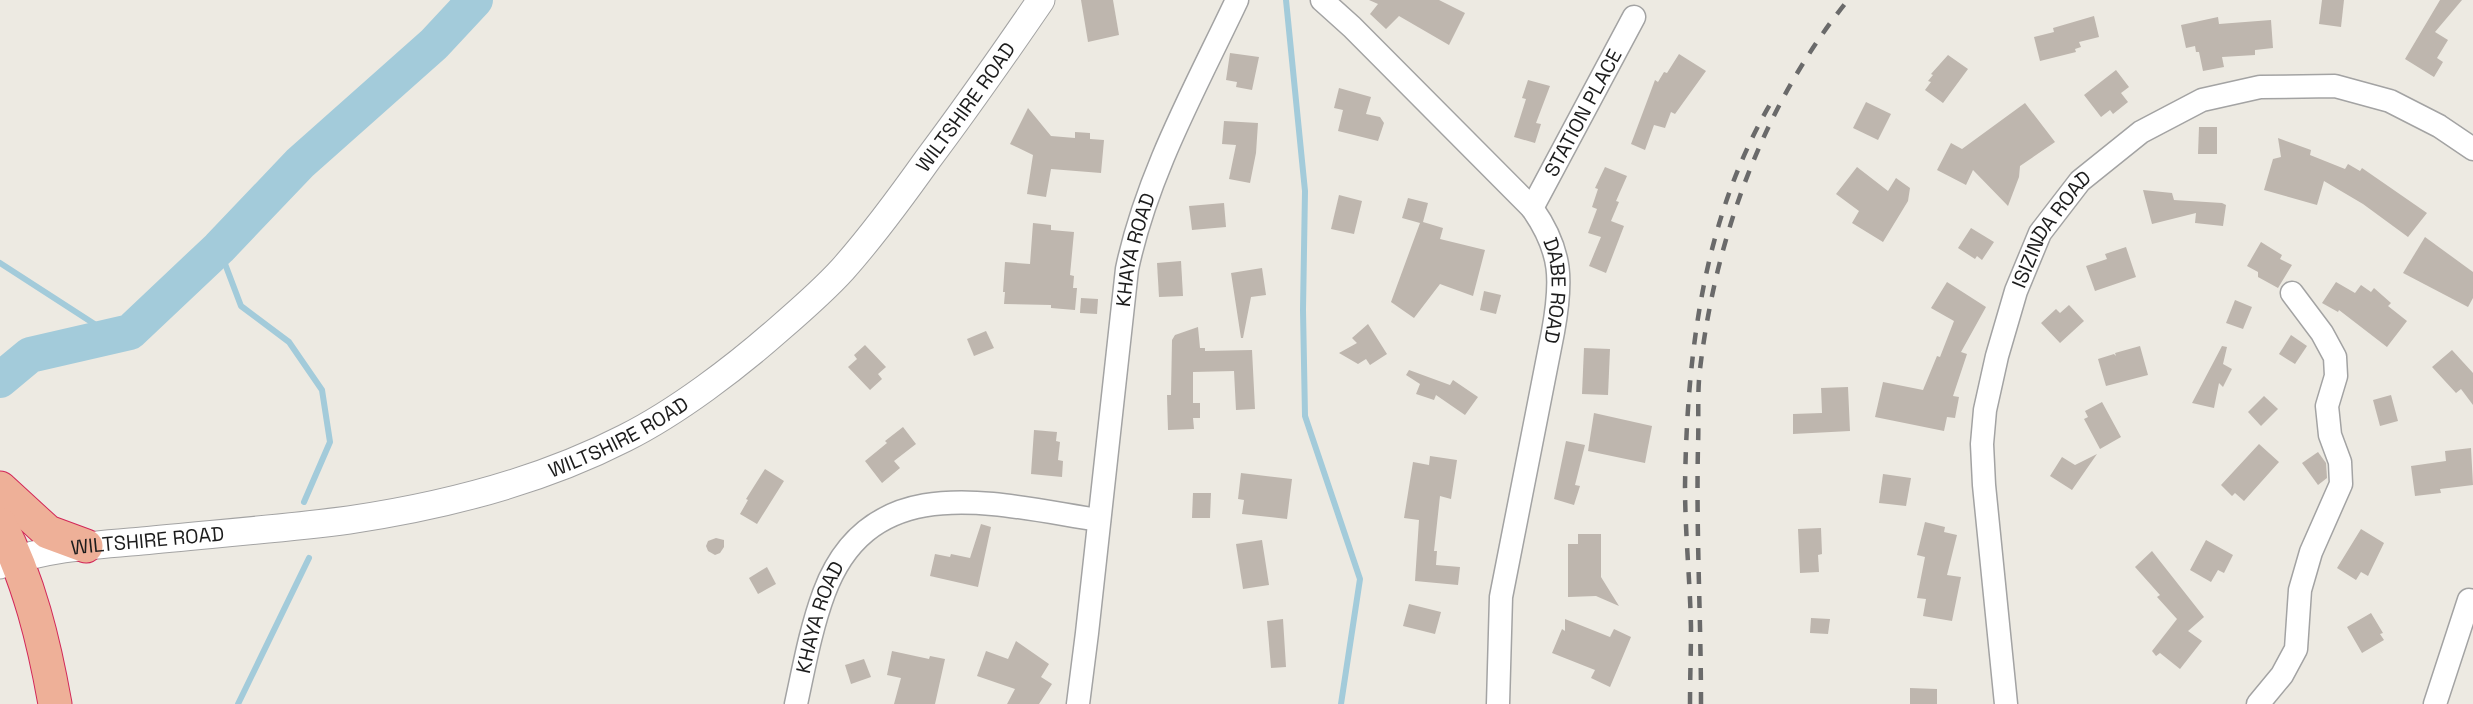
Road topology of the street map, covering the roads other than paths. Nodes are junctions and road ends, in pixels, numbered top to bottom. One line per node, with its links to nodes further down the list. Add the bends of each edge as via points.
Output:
1 (1041, 0): 11 (street, WILTSHIRE ROAD, via 884,220 842,270 752,353 628,437 520,481 417,508 266,530)
2 (1237, 0): 9 (street, KHAYA ROAD, via 1160,166 1135,231 1127,269)
3 (1322, 0): 6 (street, DABE ROAD)
4 (1634, 17): 6 (street, STATION PLACE)
5 (2473, 149): 18 (street, ISIZINDA ROAD, via 2390,101 2336,86 2259,87 2202,100 2141,132 2080,182 2040,233 2016,291 1985,410 1984,485)
6 (1532, 208): 17 (street, DABE ROAD, via 1551,243 1559,271 1559,296 1504,579)
7 (2292, 293): 19 (street, via 2335,357 2336,375 2327,406 2341,484 2308,561 2300,590 2296,649 2282,675)
8 (0, 488): 11 (highway, via 48,532)
9 (1100, 520): 15 (street, KHAYA ROAD, via 946,501 891,515 849,549 824,592); 16 (street, KHAYA ROAD)
10 (0, 524): 12 (highway)
11 (86, 546): 12 (street, WILTSHIRE ROAD)
12 (9, 562): 14 (highway, via 46,656)
13 (2469, 600): 20 (street)
14 (55, 704)
15 (796, 704)
16 (1078, 704)
17 (1498, 704)
18 (2005, 704)
19 (2258, 704)
20 (2435, 704)

